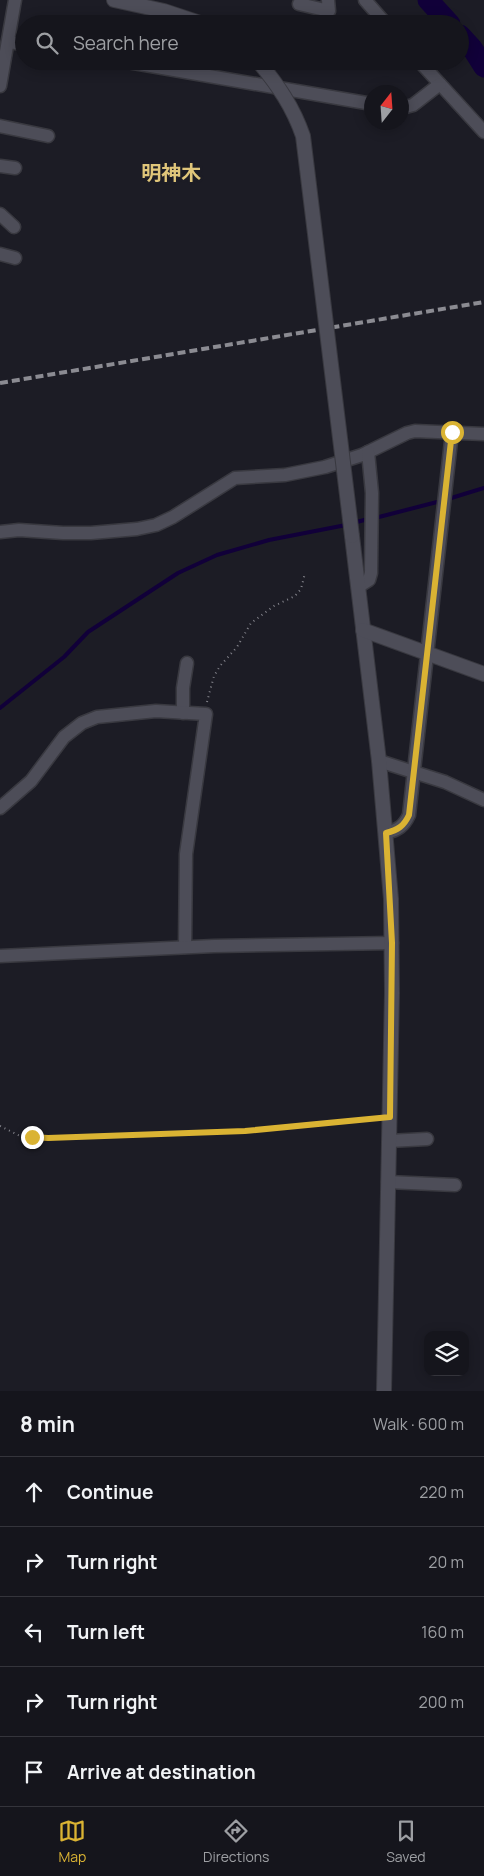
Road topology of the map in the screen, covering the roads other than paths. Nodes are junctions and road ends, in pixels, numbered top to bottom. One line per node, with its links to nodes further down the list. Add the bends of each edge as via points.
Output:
1 (15, 0): 8 (street)
2 (114, 0): 6 (street)
3 (328, 0): 5 (street, via 329,11)
4 (364, 0): 7 (street)
5 (299, 4)
6 (177, 15)
7 (378, 15)
8 (8, 42): 9 (street); 14 (street)
9 (15, 43)
10 (174, 70): 15 (street)
11 (265, 70): 30 (street, bridge, via 283,92 303,136)
12 (427, 70): 13 (street)
13 (440, 84): 16 (street); 18 (street)
14 (0, 86)
15 (364, 103)
16 (409, 106)
17 (0, 126): 19 (street)
18 (484, 132)
19 (48, 136)
20 (0, 166): 21 (street)
21 (15, 168)
22 (0, 214): 23 (street)
23 (14, 227)
24 (0, 254): 25 (street)
25 (15, 258)
26 (452, 432): 27 (street); 28 (street, via 414,431); 32 (street)
27 (484, 434)
28 (368, 452): 29 (street, via 311,470 235,478 156,525 91,533); 30 (street, via 372,493 371,573 369,580)
29 (0, 532)
30 (358, 587): 31 (street)
31 (363, 630): 32 (street); 36 (street)
32 (426, 653): 34 (street); 37 (street)
33 (188, 663): 35 (street)
34 (484, 674)
35 (183, 713): 39 (street, via 123,714 96,717 82,723 64,738 31,781); 42 (street, via 206,714 186,854)
36 (379, 761): 37 (street); 40 (street)
37 (415, 773): 38 (street, via 445,782); 40 (street, via 405,824)
38 (484, 800)
39 (0, 808)
40 (386, 833): 41 (street)
41 (392, 943): 42 (street); 45 (street)
42 (184, 947): 43 (street)
43 (0, 956)
44 (427, 1139): 45 (street)
45 (389, 1141): 46 (street)
46 (388, 1182): 47 (street); 48 (street)
47 (455, 1185)
48 (384, 1391)

